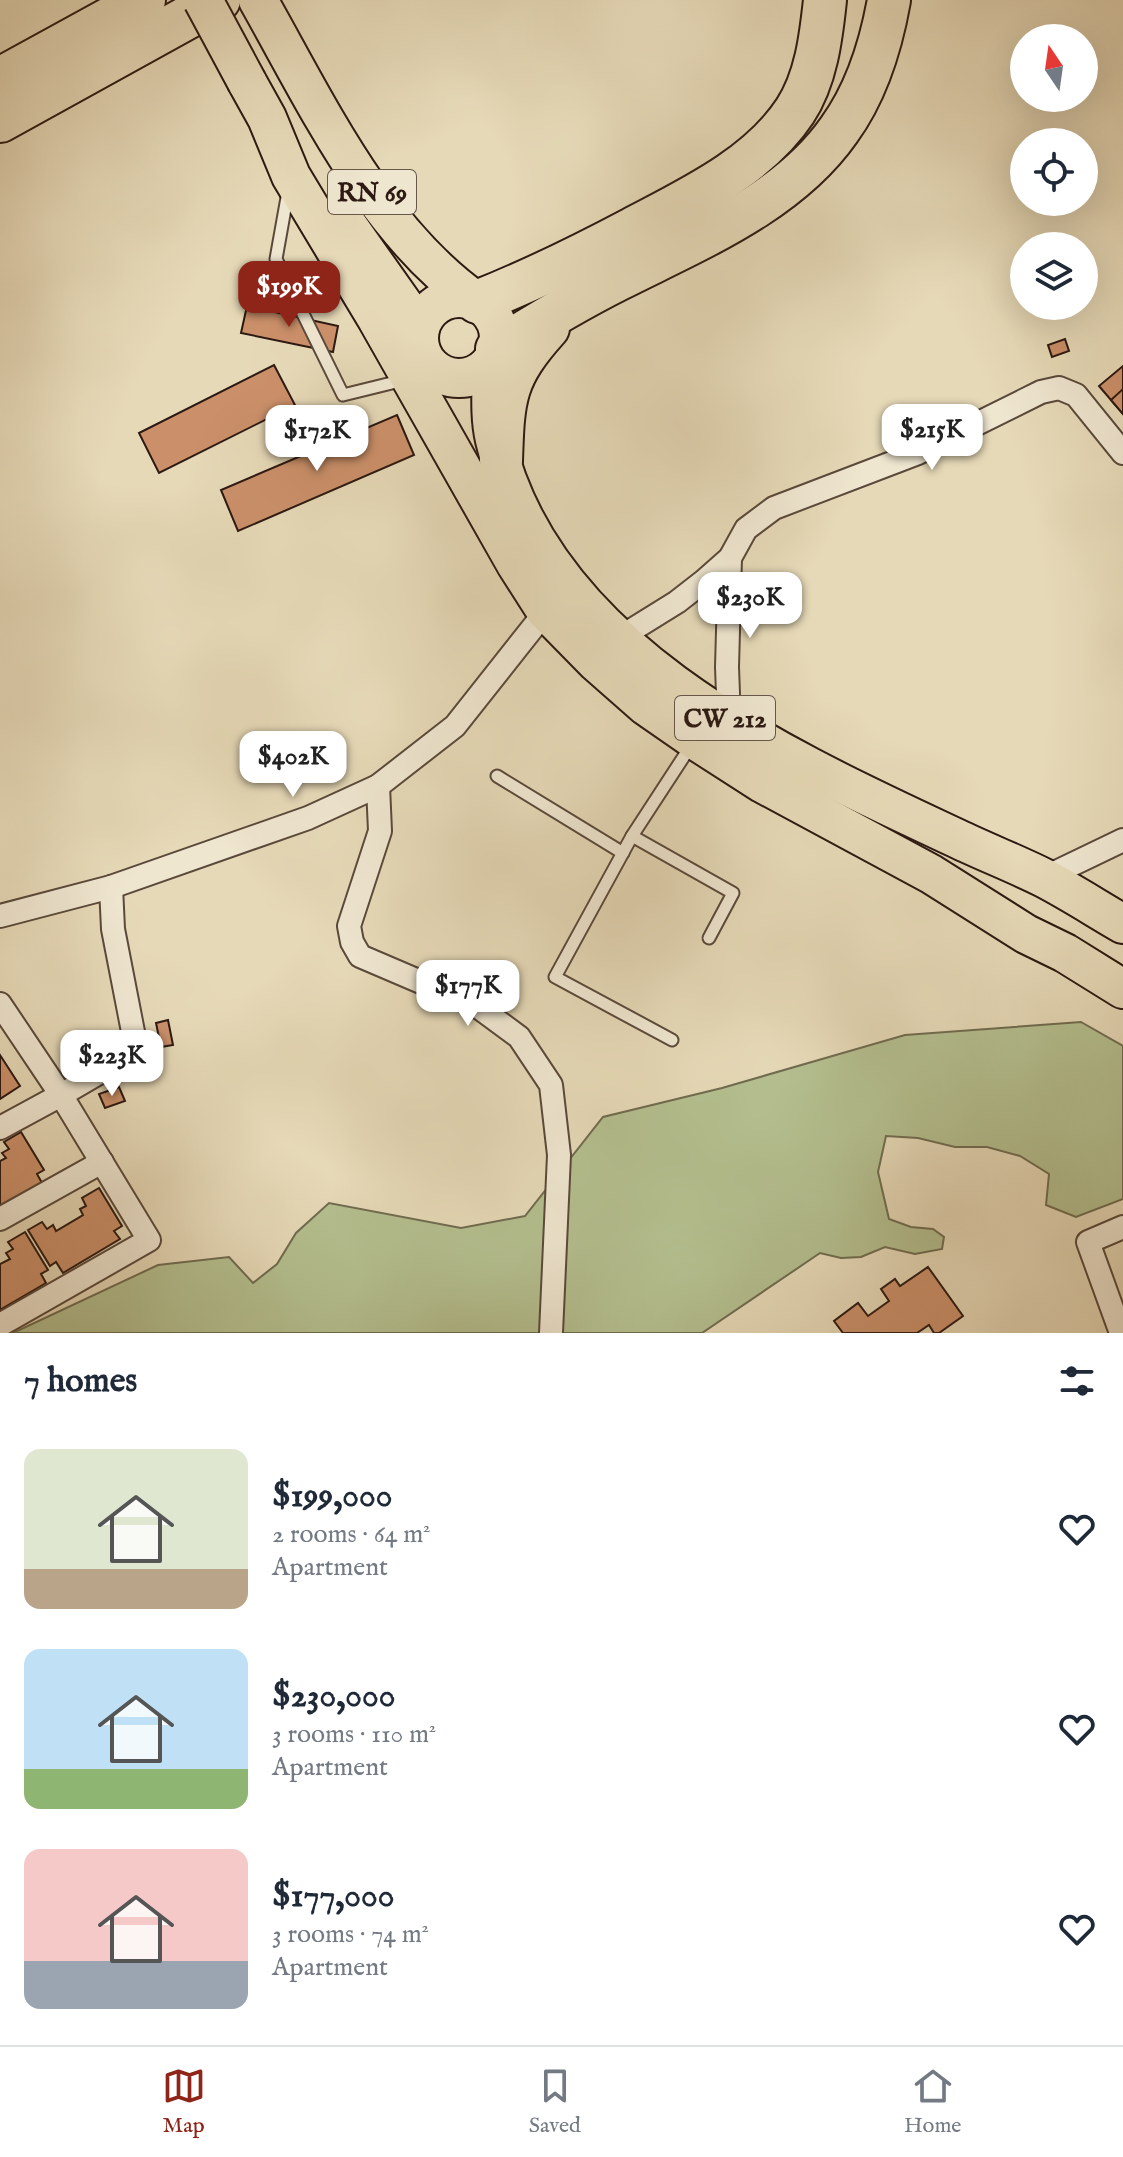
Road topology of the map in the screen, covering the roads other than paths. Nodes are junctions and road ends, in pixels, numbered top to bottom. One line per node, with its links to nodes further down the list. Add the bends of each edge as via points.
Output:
1 (144, 0): 7 (highway)
2 (203, 0): 8 (highway, RN 69, bridge)
3 (219, 0): 9 (highway)
4 (258, 0): 12 (highway, RN 69, via 396,226 446,280)
5 (825, 0): 12 (highway, via 810,80 795,111 768,143 681,203)
6 (889, 0): 11 (highway, via 858,98 839,131 808,165 728,223)
7 (0, 79)
8 (267, 118): 10 (highway, RN 69); 13 (highway)
9 (0, 121)
10 (291, 176): 15 (highway, RN 69); 15 (lane, via 276,259 343,395)
11 (597, 290): 14 (highway); 17 (highway, via 548,328 524,355 505,399)
12 (477, 302): 13 (highway, via 464,298 438,303); 14 (highway, via 496,322)
13 (420, 328): 15 (highway)
14 (494, 355): 15 (highway, via 482,371 469,377); 17 (highway, CW 212, via 494,437)
15 (420, 372): 18 (highway, RN 69)
16 (1123, 453): 19 (street, via 1076,395 1050,389 918,453 774,508 746,529)
17 (501, 461): 21 (highway, CW 212, via 518,506 542,547 571,588)
18 (498, 532): 20 (highway, CW 212)
19 (730, 558): 21 (street, via 677,602); 22 (street)
20 (546, 611): 23 (highway, CW 212, via 646,706); 25 (street, via 455,726)
21 (619, 638): 22 (highway, CW 212)
22 (729, 721): 29 (highway, CW 212, via 870,797)
23 (695, 740): 26 (lane); 33 (highway, CW 212)
24 (497, 776): 28 (lane)
25 (378, 786): 30 (street, via 308,818); 45 (street, via 380,831 349,926 360,956 477,1006 519,1037 551,1085 559,1155)
26 (632, 836): 28 (lane); 34 (lane, via 733,893)
27 (1123, 840): 29 (street)
28 (623, 853): 38 (lane, via 555,977)
29 (1044, 878): 32 (highway, CW 212)
30 (111, 887): 31 (street); 39 (street, via 113,929 135,1042 109,1067)
31 (0, 916)
32 (1123, 924)
33 (1026, 934): 35 (highway, CW 212); 37 (highway)
34 (709, 938)
35 (1123, 989)
36 (0, 1004): 39 (street)
37 (1123, 1012)
38 (672, 1040)
39 (61, 1095): 40 (street); 41 (street)
40 (0, 1128)
41 (102, 1162): 42 (street); 44 (street, via 149,1240)
42 (0, 1219)
43 (1123, 1227): 46 (street, via 1088,1242)
44 (0, 1325)
45 (551, 1333)
46 (1121, 1333)

